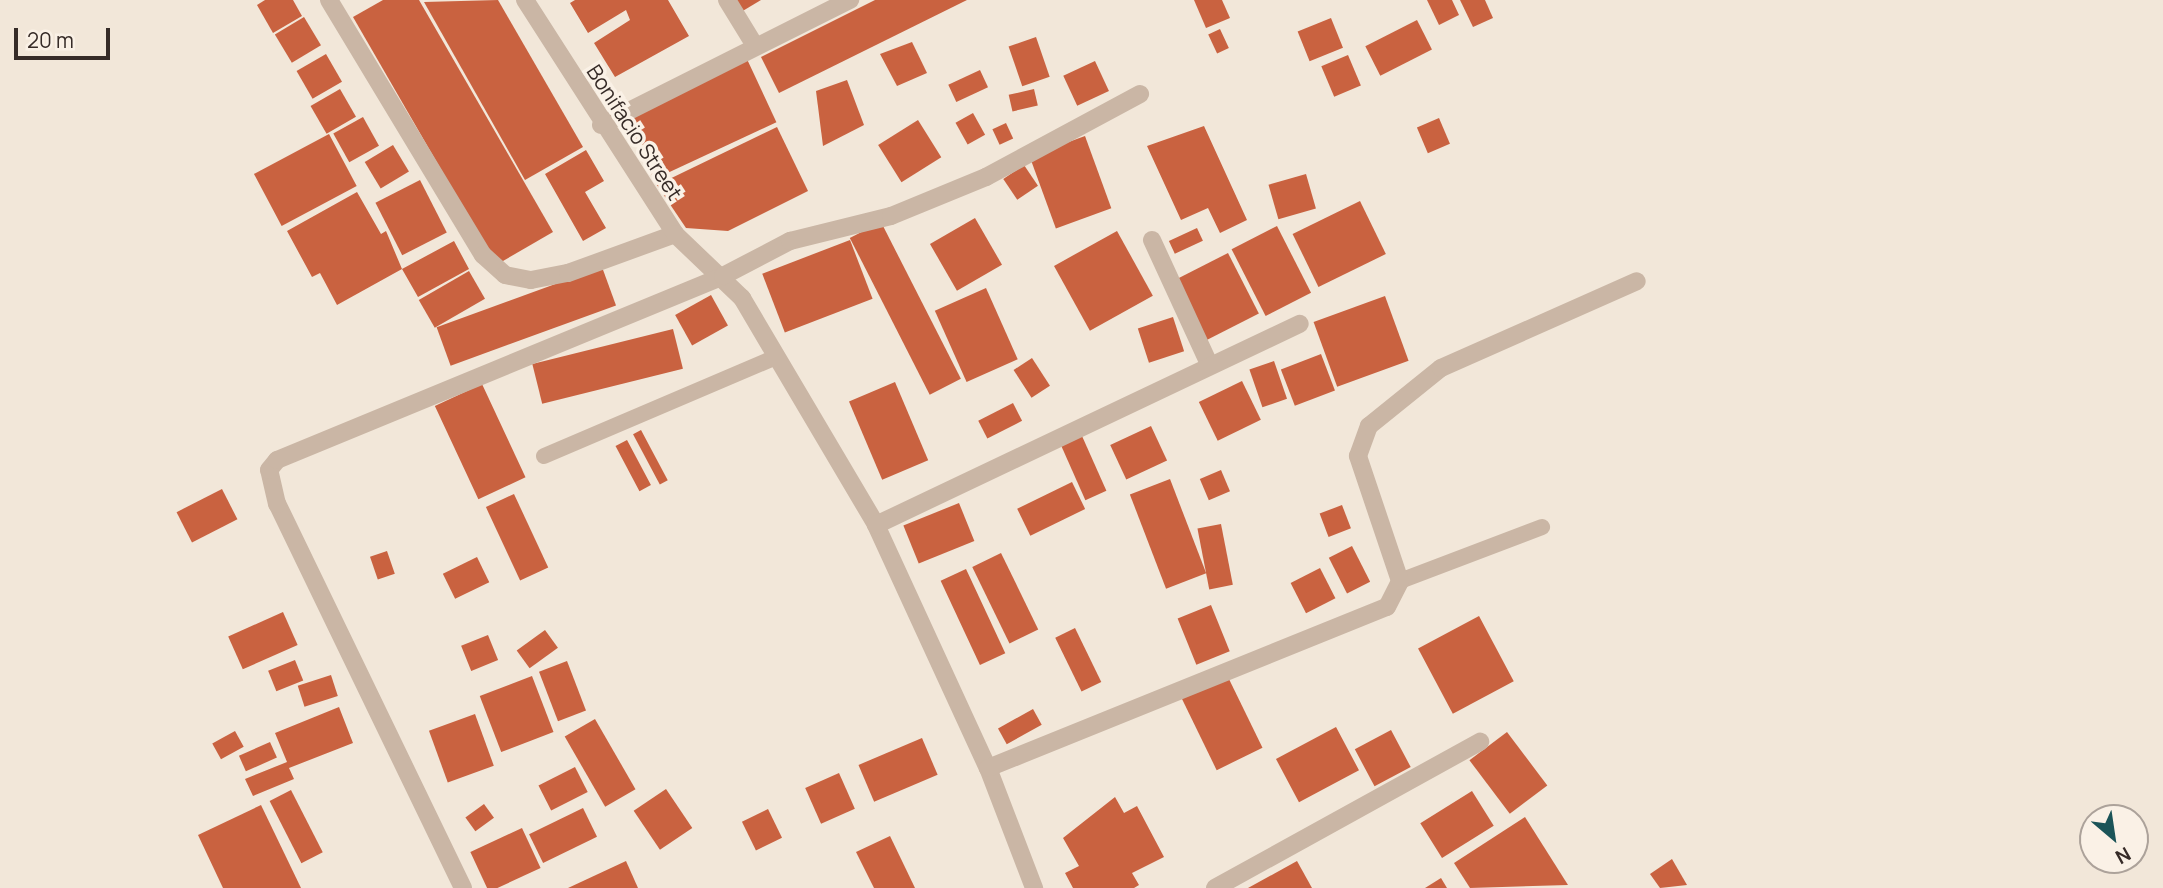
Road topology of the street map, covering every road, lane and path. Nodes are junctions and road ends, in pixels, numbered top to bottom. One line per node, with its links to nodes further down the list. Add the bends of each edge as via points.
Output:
1 (329, 0): 8 (street, via 483,255 505,275 531,280 568,273)
2 (525, 0): 7 (street, Bonifacio Street)
3 (727, 0): 5 (street)
4 (850, 0): 5 (street)
5 (754, 44): 7 (street)
6 (1140, 94): 10 (street, via 986,177 891,216 822,229)
7 (601, 125): 8 (street, Bonifacio Street)
8 (675, 234): 10 (street, Bonifacio Street)
9 (1152, 240): 14 (street)
10 (723, 276): 13 (street, Bonifacio Street); 21 (street, via 296,449 270,470 277,504)
11 (1637, 281): 18 (street, via 1441,368 1369,426 1358,456)
12 (1300, 324): 14 (street)
13 (776, 357): 15 (lane); 16 (street, Bonifacio Street)
14 (1209, 364): 16 (street)
15 (544, 456)
16 (876, 525): 20 (street, Bonifacio Street)
17 (1542, 527): 18 (lane)
18 (1400, 581): 20 (street, via 1387,607 1369,619)
19 (1480, 741): 23 (street)
20 (988, 768): 22 (street, Bonifacio Street)
21 (463, 888)
22 (1034, 888)
23 (1216, 888)

